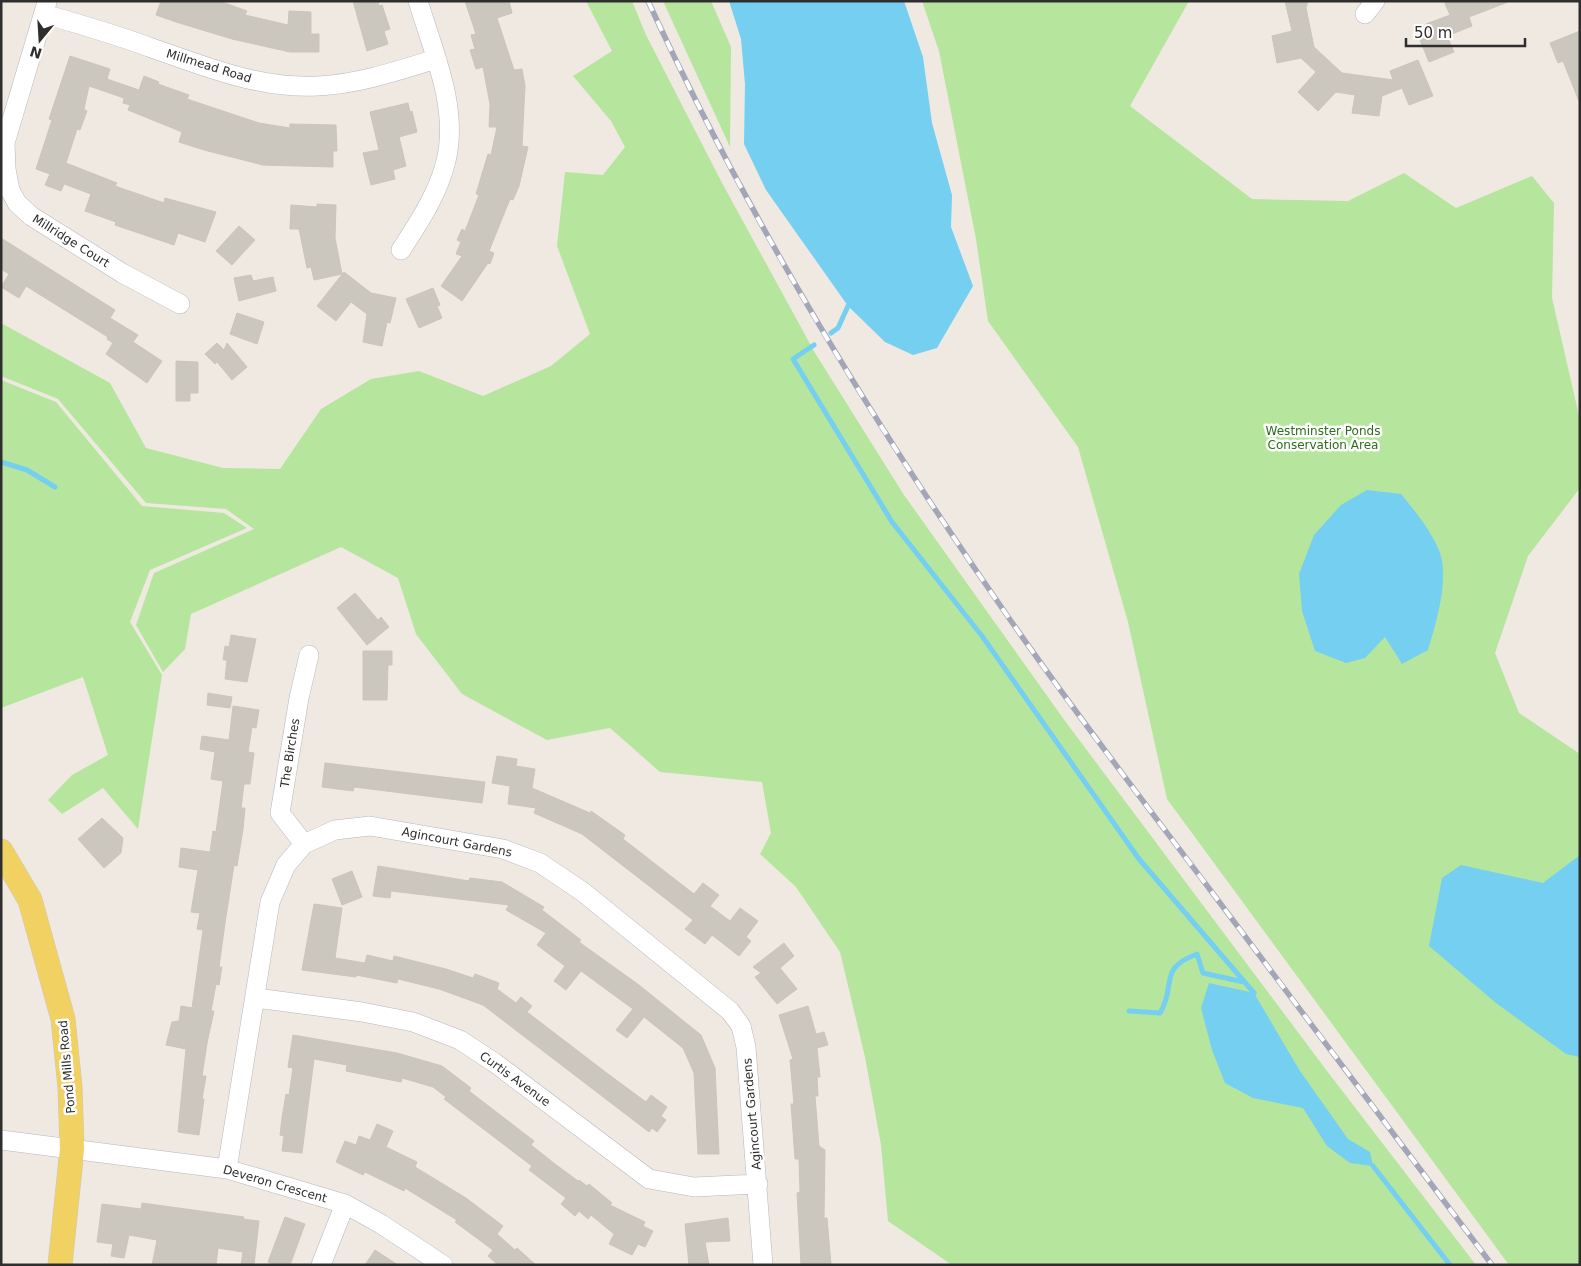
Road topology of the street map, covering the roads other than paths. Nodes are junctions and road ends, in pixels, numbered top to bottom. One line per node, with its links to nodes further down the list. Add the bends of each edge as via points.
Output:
1 (418, 1): 3 (street)
2 (45, 7): 3 (street, Millmead Road, via 220,72 268,84 318,86 372,78); 5 (street, Millridge Court, via 5,143 10,190 17,203 31,216 122,273)
3 (436, 59): 4 (street, via 449,115 446,161 427,210)
4 (401, 250)
5 (180, 304)
6 (309, 655): 7 (street, The Birches, via 280,813)
7 (304, 844): 9 (street, Agincourt Gardens, via 286,865 270,902); 13 (street, Agincourt Gardens, via 335,830 370,826 503,849 540,863 583,892 730,1011 741,1026 746,1047)
8 (1, 852): 11 (main road, Pond Mills Road, via 30,900 63,1018)
9 (256, 998): 12 (street, Agincourt Gardens); 13 (street, Curtis Avenue, via 413,1022 460,1040 649,1179 694,1187)
10 (1, 1140): 11 (street, Deveron Crescent)
11 (72, 1149): 12 (street, Deveron Crescent); 15 (main road, Pond Mills Road)
12 (227, 1169): 14 (street, Deveron Crescent)
13 (758, 1184): 18 (street, Agincourt Gardens)
14 (345, 1204): 16 (street); 17 (street, Deveron Crescent)
15 (60, 1265)
16 (321, 1265)
17 (443, 1265)
18 (762, 1265)

